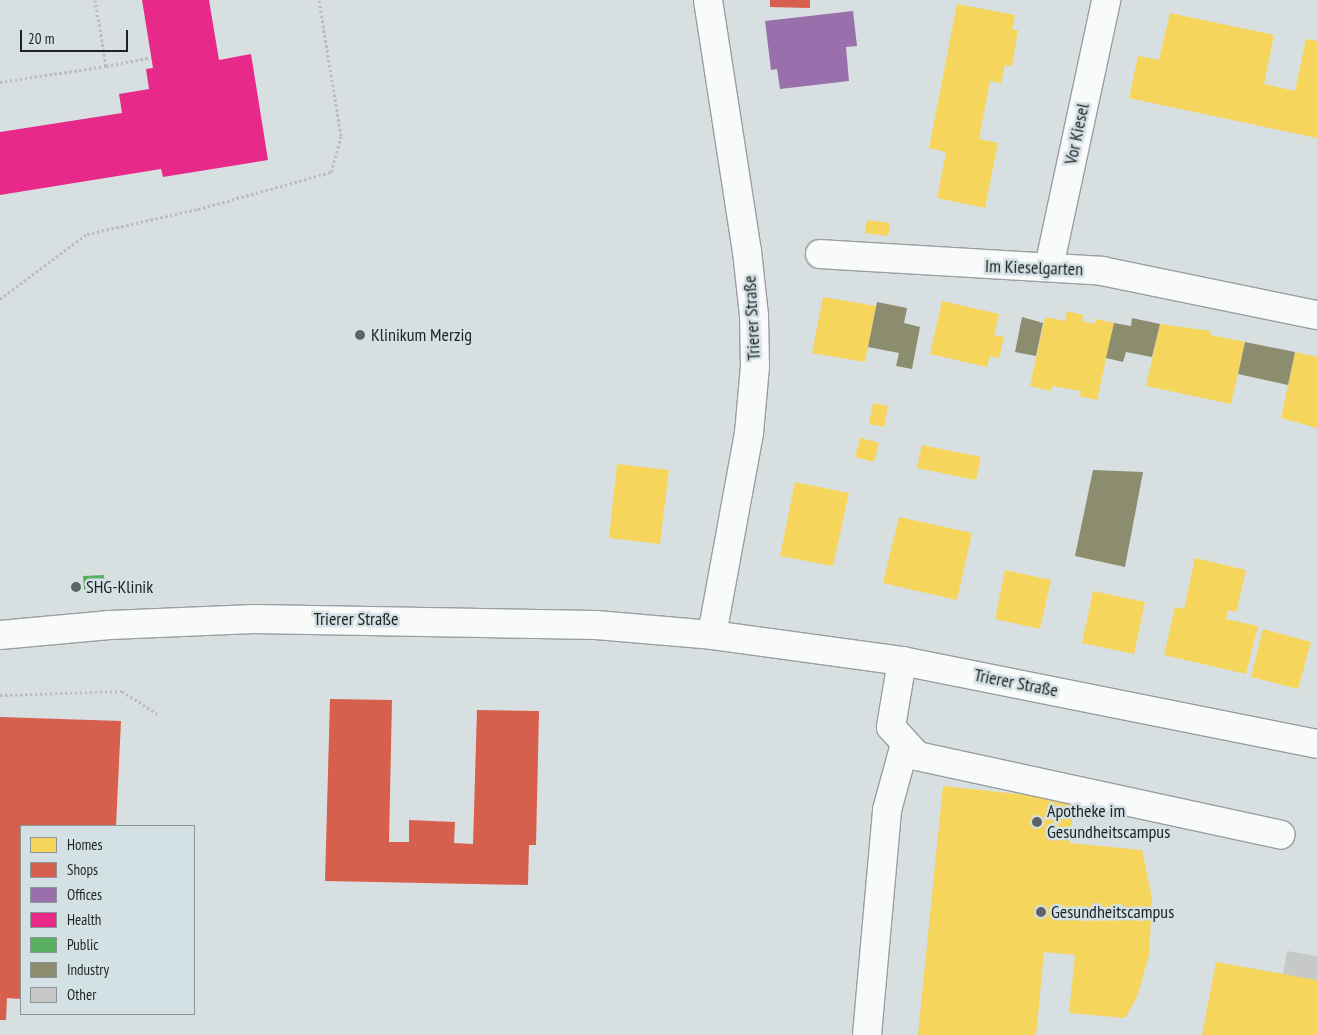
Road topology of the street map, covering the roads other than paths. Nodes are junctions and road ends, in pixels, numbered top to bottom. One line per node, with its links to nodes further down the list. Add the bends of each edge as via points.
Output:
1 (708, 0): 7 (street, Trierer Straße, via 747,251 754,315 755,366 748,433)
2 (1106, 0): 4 (street, Vor Kiesel)
3 (820, 254): 4 (street, Im Kieselgarten)
4 (1049, 267): 5 (street, Im Kieselgarten, via 1102,271)
5 (1317, 315)
6 (0, 634): 7 (street, Trierer Straße, via 110,625 283,619 596,624)
7 (712, 635): 8 (street, Trierer Straße)
8 (902, 662): 9 (street, via 891,727); 10 (street, Trierer Straße)
9 (905, 744): 11 (street, via 917,756); 12 (street, via 887,810)
10 (1317, 744)
11 (1281, 835)
12 (868, 1035)

